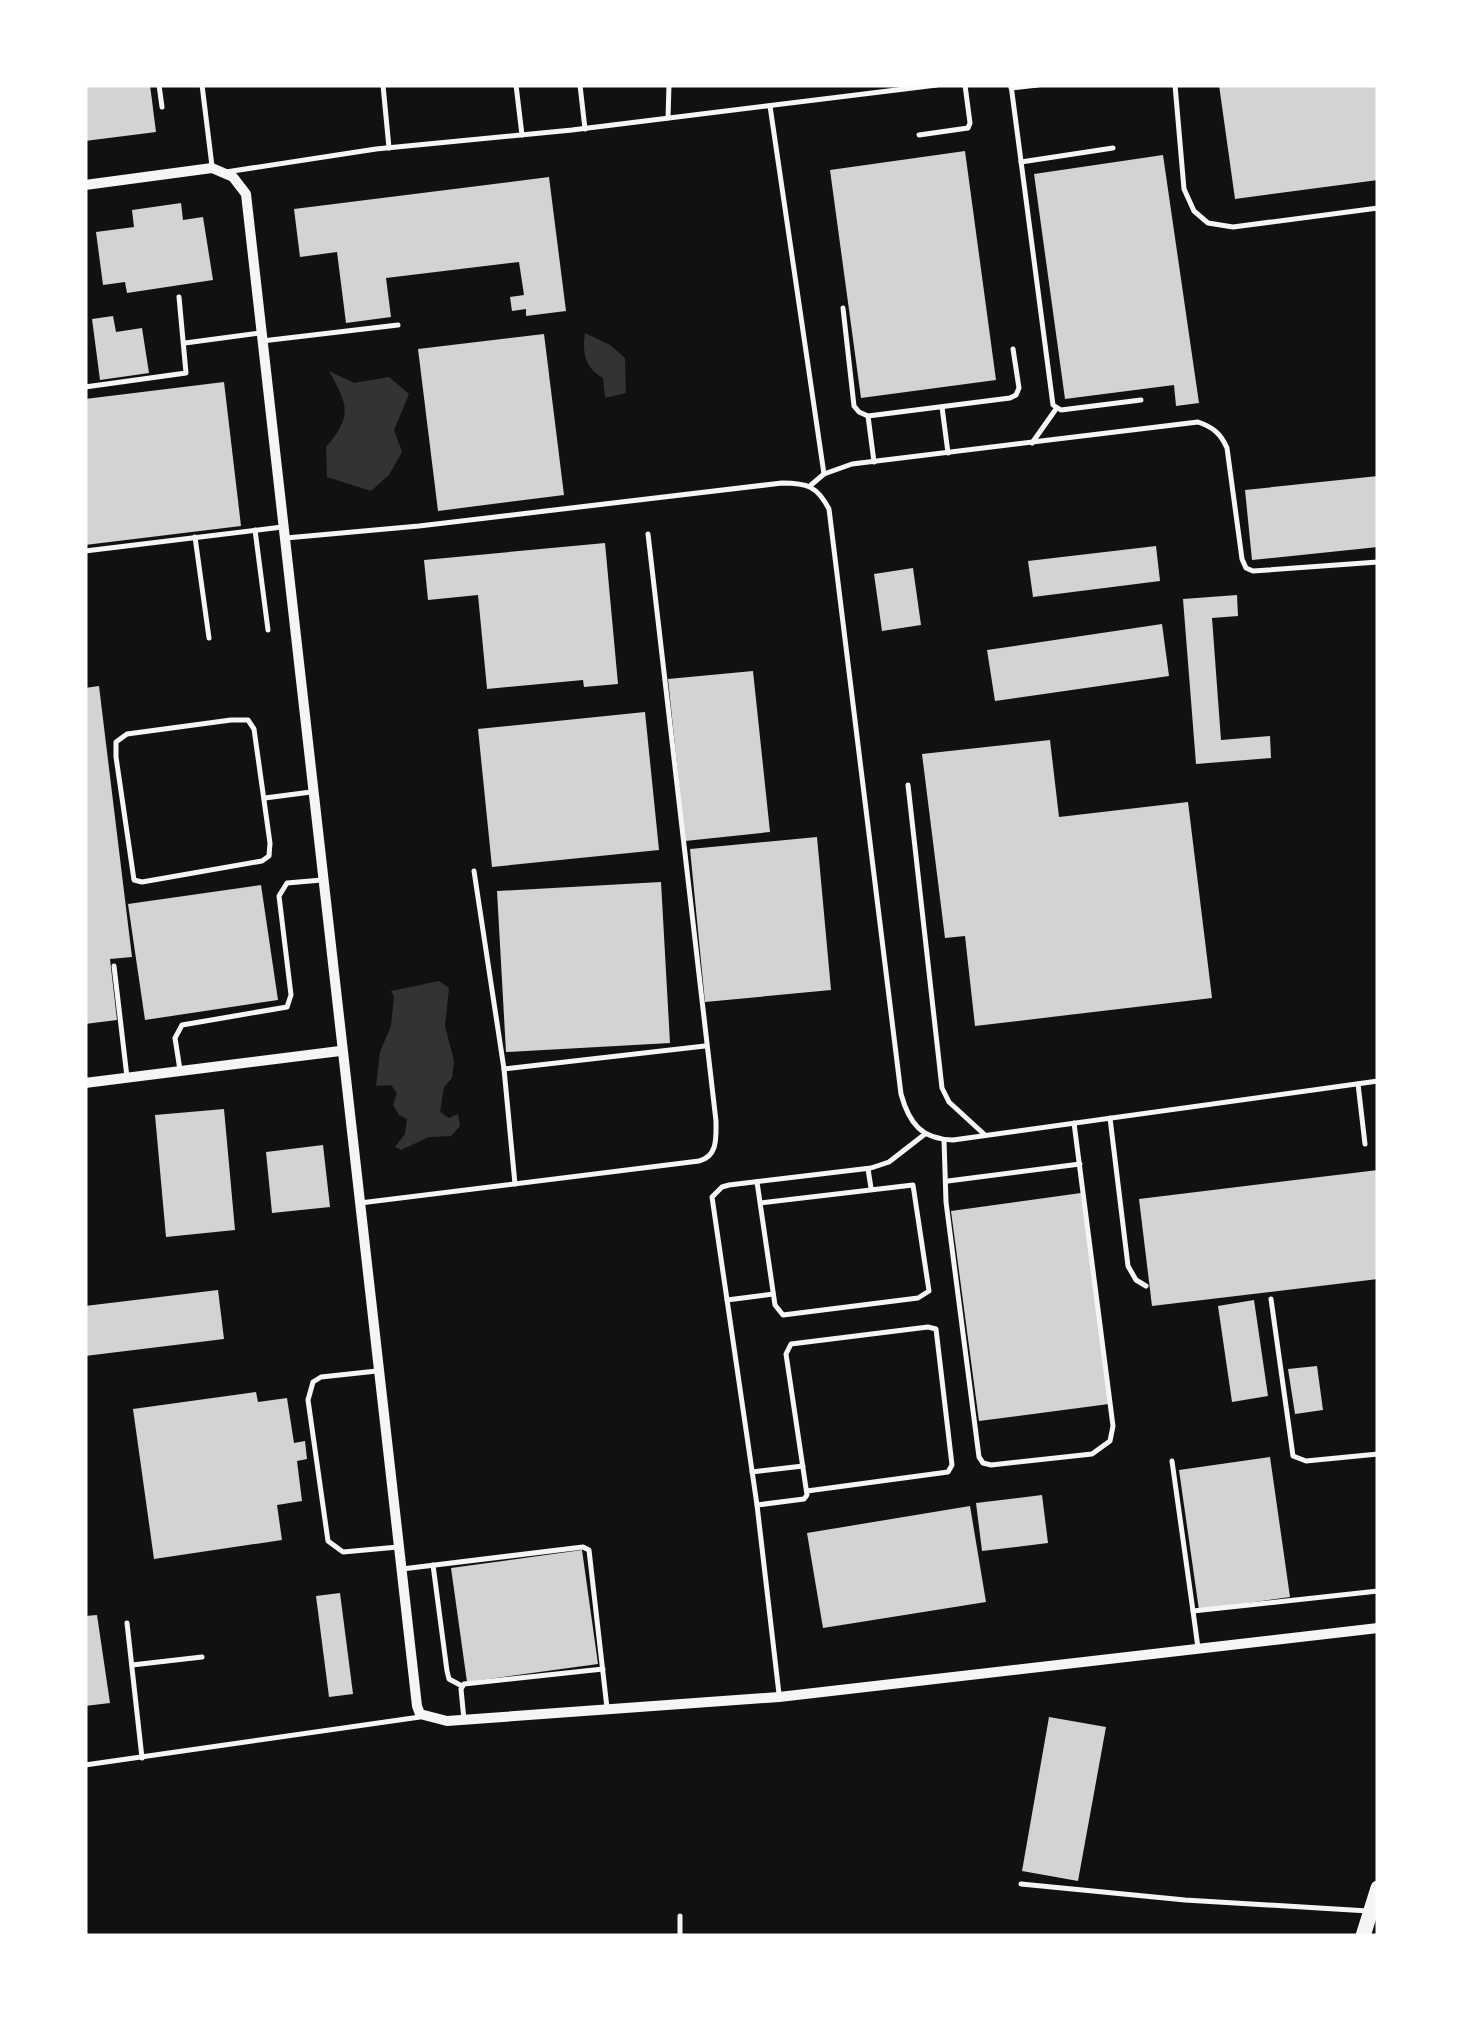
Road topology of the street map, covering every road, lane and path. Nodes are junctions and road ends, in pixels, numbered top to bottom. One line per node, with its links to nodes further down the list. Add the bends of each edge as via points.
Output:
1 (159, 85): 13 (lane)
2 (202, 85): 21 (lane)
3 (382, 85): 18 (lane)
4 (516, 85): 16 (lane)
5 (580, 85): 15 (lane)
6 (669, 85): 14 (lane)
7 (937, 85): 12 (lane)
8 (965, 85): 17 (lane, via 968,128)
9 (1038, 85): 11 (lane)
10 (1175, 85): 24 (lane, via 1184,190 1208,223 1233,227)
11 (1011, 87): 20 (lane)
12 (770, 106): 14 (lane); 39 (lane)
13 (162, 108)
14 (668, 118): 15 (lane)
15 (585, 128): 16 (lane)
16 (522, 135): 18 (lane)
17 (919, 135)
18 (389, 148): 22 (lane)
19 (1113, 148): 20 (lane)
20 (1021, 162): 34 (lane)
21 (212, 168): 22 (street); 23 (street)
22 (226, 172): 28 (street, via 248,205)
23 (85, 185)
24 (1378, 208)
25 (178, 298): 29 (lane)
26 (842, 308): 35 (lane, via 854,406)
27 (398, 325): 28 (lane)
28 (260, 337): 29 (lane); 42 (street)
29 (185, 343): 31 (lane, via 183,374)
30 (1013, 348): 33 (lane, via 1016,395)
31 (85, 387)
32 (1141, 400): 34 (lane)
33 (942, 407): 35 (lane); 37 (lane)
34 (1056, 408): 36 (lane)
35 (868, 416): 38 (lane)
36 (1032, 443): 37 (lane); 46 (lane, via 1198,422 1222,436 1227,448 1246,568)
37 (948, 453): 38 (lane)
38 (874, 462): 39 (lane)
39 (824, 474): 40 (lane)
40 (811, 485): 42 (lane, via 418,526); 65 (lane, via 829,509 901,1094 909,1121)
41 (255, 530): 42 (lane); 44 (lane); 47 (lane)
42 (286, 532): 50 (street)
43 (648, 534): 55 (lane)
44 (195, 538): 45 (lane); 48 (lane)
45 (85, 551)
46 (1378, 562)
47 (268, 630)
48 (208, 638)
49 (908, 785): 66 (lane, via 942,1088)
50 (312, 792): 51 (lane); 53 (street)
51 (264, 798): 51 (lane, via 248,720 127,734 116,742 138,882 266,859)
52 (474, 871): 57 (lane)
53 (322, 880): 56 (street); 58 (lane, via 287,884 278,896 287,1007 182,1025 175,1038)
54 (114, 966): 59 (lane)
55 (705, 1046): 57 (lane); 73 (lane, via 716,1121 714,1152 703,1160)
56 (340, 1050): 58 (street); 76 (street)
57 (504, 1069): 73 (lane)
58 (180, 1071): 59 (street)
59 (126, 1078): 61 (street)
60 (1378, 1081): 62 (lane)
61 (85, 1083)
62 (1358, 1084): 63 (lane); 68 (lane)
63 (1110, 1118): 64 (lane); 77 (lane, via 1128,1266)
64 (1074, 1124): 66 (lane); 69 (lane)
65 (924, 1134): 67 (lane); 70 (lane, via 889,1162)
66 (985, 1136): 67 (lane)
67 (944, 1140): 71 (lane)
68 (1365, 1144)
69 (1080, 1164): 71 (lane); 71 (lane, via 1113,1426 1110,1442 1092,1454 992,1465 978,1457)
70 (868, 1169): 72 (lane); 74 (lane)
71 (948, 1181)
72 (756, 1182): 75 (lane); 80 (lane, via 722,1187 712,1197)
73 (514, 1184): 76 (lane)
74 (871, 1188): 75 (lane); 78 (lane, via 915,1188 926,1295 783,1314)
75 (760, 1202): 78 (lane)
76 (358, 1203): 81 (street)
77 (1146, 1286)
78 (773, 1294): 80 (lane)
79 (1271, 1299): 82 (lane, via 1293,1456 1306,1461)
80 (726, 1300): 85 (lane)
81 (378, 1370): 88 (street); 88 (lane, via 321,1377 308,1400 328,1541 343,1552)
82 (1378, 1454)
83 (1172, 1460): 92 (lane)
84 (803, 1466): 85 (lane); 86 (lane); 86 (lane, via 786,1354 791,1344 936,1329 948,1472)
85 (752, 1472): 87 (lane)
86 (807, 1491): 87 (lane, via 804,1499)
87 (757, 1505): 100 (lane)
88 (398, 1546): 90 (street)
89 (433, 1565): 90 (lane); 98 (lane, via 589,1550); 99 (lane, via 449,1679)
90 (401, 1569): 102 (street)
91 (1378, 1591): 92 (lane)
92 (1193, 1611): 95 (lane)
93 (127, 1623): 97 (lane)
94 (1378, 1628): 95 (street)
95 (1198, 1648): 100 (street)
96 (202, 1657): 97 (lane)
97 (132, 1665): 104 (lane)
98 (603, 1669): 99 (lane); 101 (lane)
99 (462, 1686): 103 (lane)
100 (779, 1698): 101 (street)
101 (607, 1710): 103 (street)
102 (423, 1716): 103 (street); 104 (lane)
103 (464, 1720)
104 (142, 1758): 105 (lane)
105 (85, 1765)
106 (1020, 1884): 108 (lane)
107 (1378, 1888): 108 (main road)
108 (1371, 1911): 111 (main road)
109 (680, 1916): 110 (lane)
110 (680, 1936)
111 (1363, 1936)

